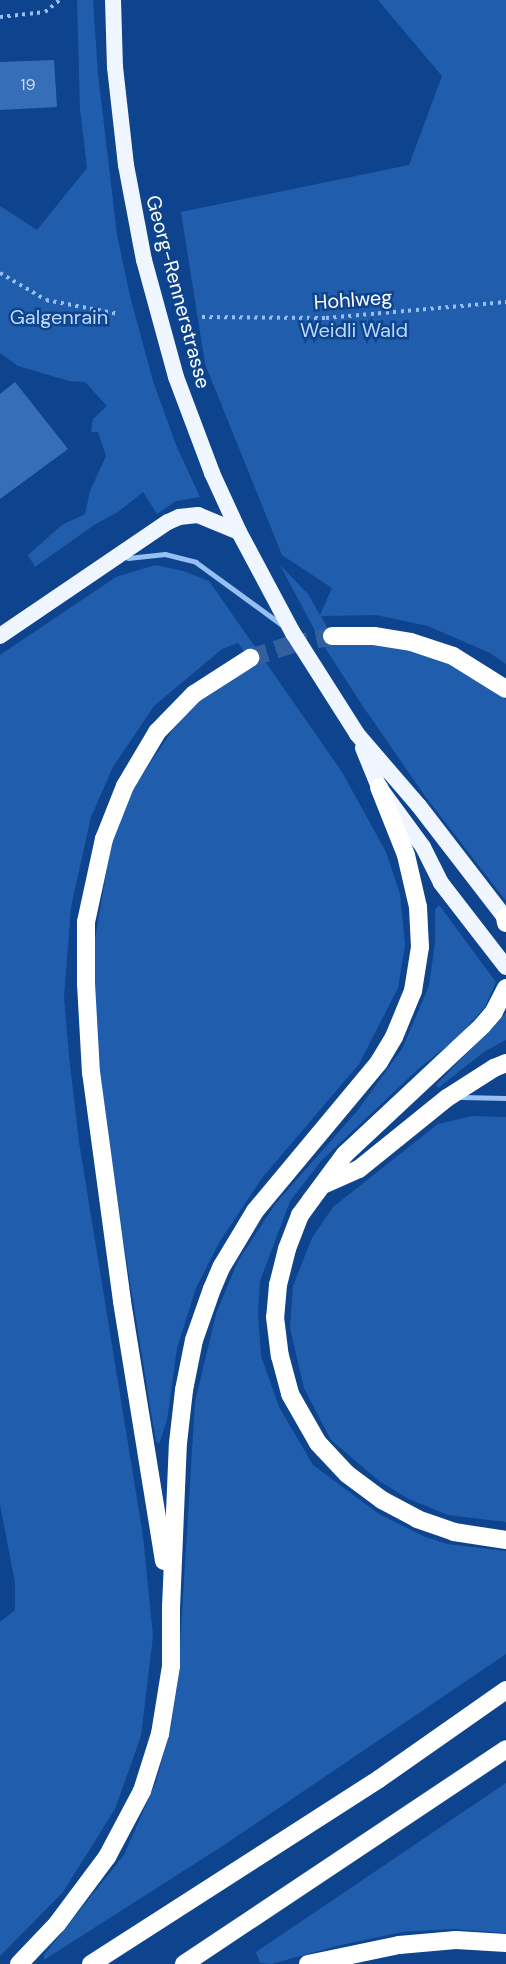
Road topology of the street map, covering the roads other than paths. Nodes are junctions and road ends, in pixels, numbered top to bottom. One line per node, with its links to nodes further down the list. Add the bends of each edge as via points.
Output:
1 (113, 0): 2 (highway, Georg-Rennerstrasse, via 124,155 144,260 190,415)
2 (239, 532): 3 (highway, via 198,515 179,517); 4 (highway, Georg-Rennerstrasse)
3 (110, 562): 4 (lane, via 165,554 196,562); 5 (highway)
4 (293, 633): 9 (highway, Georg-Rennerstrasse)
5 (0, 636)
6 (332, 636): 8 (highway, via 374,636 411,642 453,656)
7 (250, 658): 19 (highway, via 194,694 157,732 125,786 104,839 86,922 91,1073 122,1301)
8 (506, 689)
9 (357, 734): 10 (highway, Georg-Rennerstrasse); 11 (highway, Georg-Rennerstrasse, via 419,806)
10 (379, 787): 12 (highway, Georg-Rennerstrasse, via 423,847 441,883); 19 (highway, via 414,885 420,927 413,992 379,1062 255,1211 212,1289 194,1340 184,1390)
11 (506, 919)
12 (506, 967)
13 (506, 988): 17 (highway, via 482,1026 345,1154)
14 (506, 1063): 15 (highway)
15 (447, 1098): 16 (lane); 17 (highway, via 359,1169)
16 (506, 1098)
17 (325, 1184): 18 (highway, via 300,1215 278,1285 275,1317 280,1356 298,1410 318,1443 364,1489 417,1520)
18 (506, 1540)
19 (171, 1608): 23 (highway, via 171,1666 160,1734 142,1791 83,1893)
20 (506, 1690): 24 (highway, via 379,1779)
21 (506, 1749): 25 (highway)
22 (506, 1943): 26 (highway, via 456,1940 399,1945)
23 (19, 1964)
24 (91, 1964)
25 (184, 1964)
26 (308, 1964)

